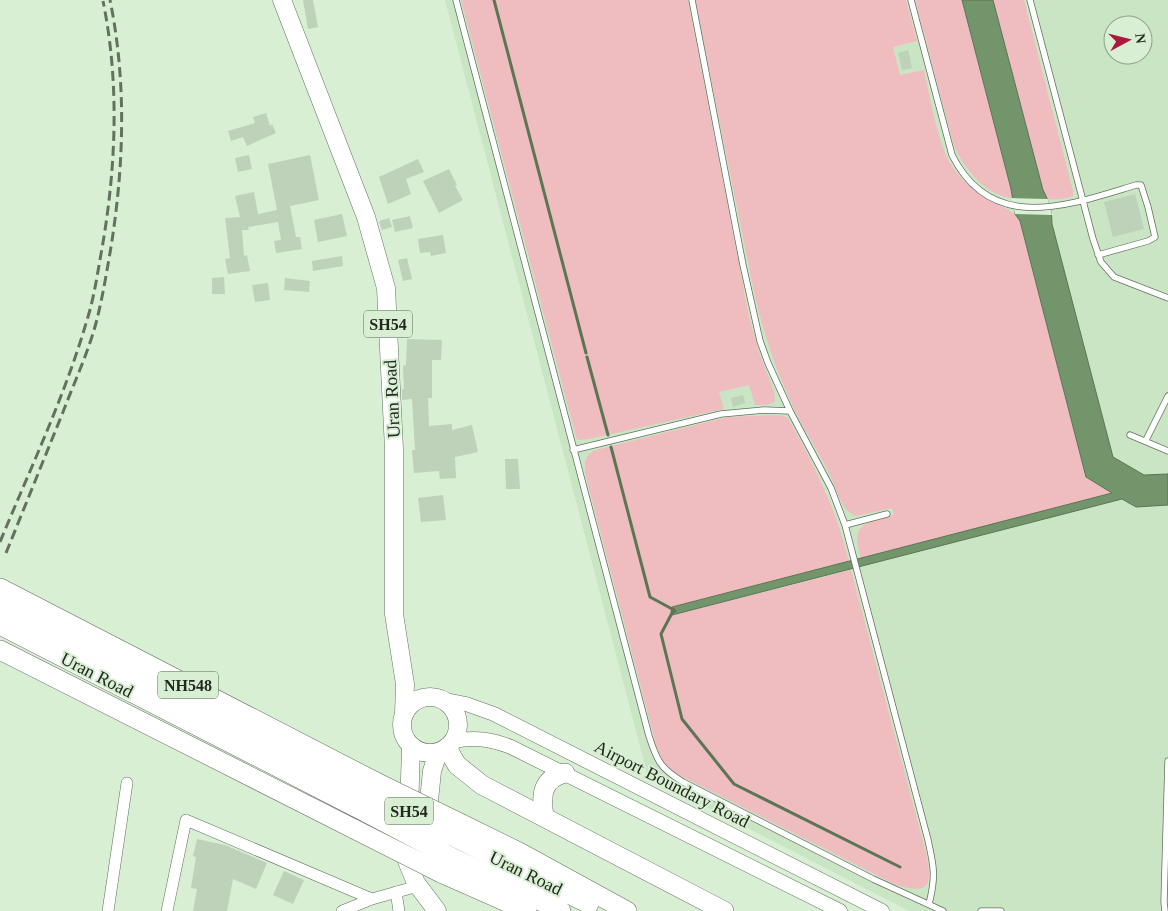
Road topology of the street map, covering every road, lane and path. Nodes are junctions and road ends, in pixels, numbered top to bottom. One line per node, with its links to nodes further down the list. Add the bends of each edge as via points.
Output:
1 (282, 0): 21 (main road, Uran Road / SH54, via 366,217 386,288 394,449 394,614)
2 (456, 0): 13 (lane)
3 (692, 0): 10 (lane, via 752,305 768,363)
4 (910, 0): 6 (lane, via 952,155 963,173 980,190 1013,206 1050,207)
5 (1030, 0): 6 (lane)
6 (1083, 201): 7 (lane); 7 (lane, via 1141,185 1148,207 1155,237)
7 (1098, 255): 8 (lane, via 1114,277)
8 (1168, 298)
9 (1168, 396): 12 (lane)
10 (790, 410): 13 (lane, via 721,414); 16 (lane, via 827,480)
11 (1130, 435): 12 (lane)
12 (1146, 440): 14 (lane)
13 (573, 450): 34 (lane, via 649,736 662,768 683,782 873,879)
14 (1168, 451)
15 (887, 514): 16 (lane)
16 (845, 525): 34 (lane, via 934,866)
17 (0, 588): 29 (highway, NH548)
18 (0, 608): 29 (highway, Uran Road / NH548)
19 (0, 625): 29 (highway, Uran Road / NH548)
20 (0, 650): 40 (highway, bridge, via 441,873)
21 (402, 667): 22 (main road, Uran Road, via 422,691); 23 (main road, Uran Road)
22 (437, 698): 23 (main road, via 424,697 415,701); 25 (main road, via 450,705 458,727); 45 (street, Airport Boundary Road, via 494,714)
23 (404, 714): 24 (main road, via 402,732)
24 (411, 747): 25 (main road, via 428,754); 31 (main road, SH54, via 407,861)
25 (446, 748): 27 (street, via 468,739 494,740); 30 (highway, via 457,766 482,785); 31 (main road, via 432,771 422,861)
26 (1168, 761): 49 (lane)
27 (564, 773): 30 (highway, via 554,776 546,784); 44 (street)
28 (127, 783): 35 (street)
29 (370, 797): 41 (highway, Uran Road / NH548, bridge, via 447,855); 42 (highway, Uran Road / NH548, bridge, via 459,831 590,905 609,902)
30 (544, 817): 43 (highway)
31 (415, 880): 32 (street); 39 (main road, SH54)
32 (396, 892): 33 (street); 38 (street)
33 (372, 899): 36 (street, via 186,820); 37 (street)
34 (929, 904): 46 (lane)
35 (108, 911)
36 (166, 911)
37 (342, 911)
38 (399, 911)
39 (437, 911)
40 (526, 911)
41 (561, 911)
42 (627, 911)
43 (724, 911)
44 (840, 911)
45 (882, 911)
46 (943, 911)
47 (982, 911): 48 (lane)
48 (1001, 911)
49 (1165, 911)

